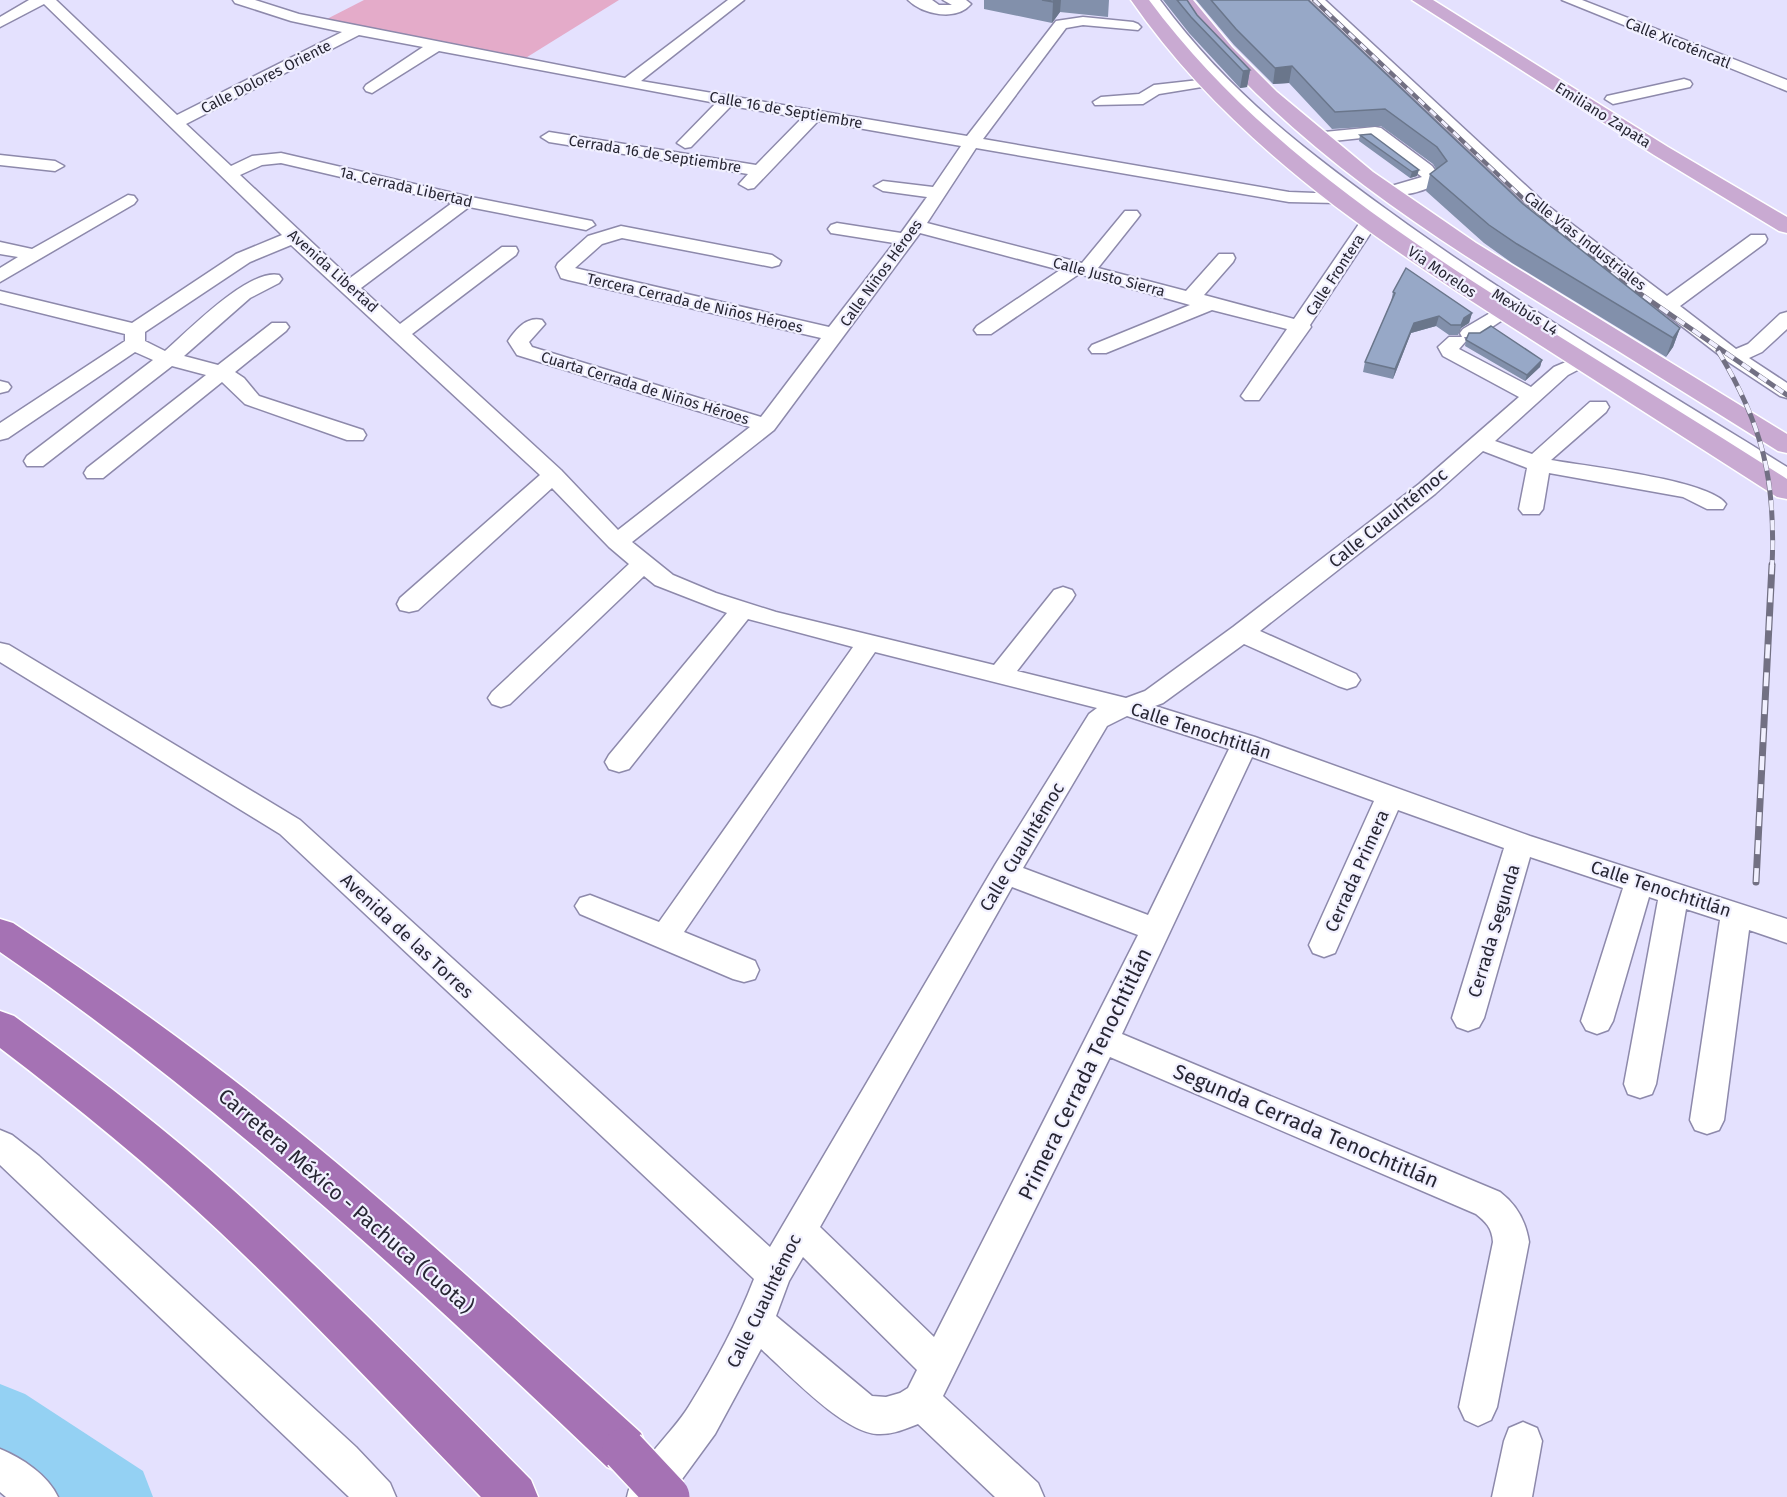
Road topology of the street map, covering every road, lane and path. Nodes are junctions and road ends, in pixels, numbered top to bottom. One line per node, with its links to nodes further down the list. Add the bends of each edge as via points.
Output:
1 (40, 0): 17 (street)
2 (48, 0): 30 (street, Avenida Libertad)
3 (240, 0): 16 (street, Calle 16 de Septiembre)
4 (285, 0): 16 (street)
5 (737, 0): 21 (street)
6 (922, 0): 7 (street, via 929,7 951,10 963,4)
7 (950, 0)
8 (1140, 0): 22 (main road, Vía Morelos)
9 (1153, 0): 95 (street, Mexibús L4, via 1188,48 1227,89 1331,178 1469,277)
10 (1171, 0): 91 (street, Mexibús L4, via 1263,106 1354,183 1449,249)
11 (1183, 0): 33 (main road, Vía Morelos, via 1241,70)
12 (1317, 0): 66 (street, Calle Vías Industriales, via 1542,210)
13 (1421, 0): 50 (main road, Emiliano Zapata, via 1661,152)
14 (1451, 0): 26 (main road, Emiliano Zapata)
15 (1569, 0): 24 (street, Calle Xicoténcatl)
16 (266, 9): 19 (street, Calle 16 de Septiembre)
17 (0, 22)
18 (1132, 27): 34 (street, Calle Niños Héroes, via 1083,21 1061,24)
19 (357, 30): 20 (street, Calle 16 de Septiembre); 30 (street, Calle Dolores Oriente)
20 (437, 45): 21 (street, Calle 16 de Septiembre); 25 (street)
21 (628, 83): 27 (street, Calle 16 de Septiembre)
22 (1207, 83): 28 (street, via 1154,90 1143,99); 44 (main road, Vía Morelos, via 1259,134)
23 (1684, 84): 26 (street)
24 (1787, 86)
25 (372, 88)
26 (1613, 99): 31 (main road, Emiliano Zapata)
27 (728, 100): 29 (street, Calle 16 de Septiembre); 35 (street, Cerrada 16 de Septiembre)
28 (1101, 102)
29 (813, 116): 34 (street, Calle 16 de Septiembre); 38 (street, Cerrada 16 de Septiembre)
30 (174, 123): 39 (street, Avenida Libertad)
31 (1664, 130)
32 (549, 137): 38 (street, Cerrada 16 de Septiembre)
33 (1314, 138): 43 (main road, Vía Morelos); 43 (street, via 1375,132 1432,178)
34 (972, 142): 42 (street, Calle Niños Héroes); 44 (street, Calle 16 de Septiembre, via 1289,197)
35 (685, 143)
36 (0, 160): 37 (street)
37 (55, 166)
38 (761, 171): 40 (street, Cerrada 16 de Septiembre)
39 (228, 174): 46 (street, 1a. Cerrada Libertad, via 258,160 281,158); 53 (street, Avenida Libertad)
40 (748, 184)
41 (883, 186): 42 (street)
42 (938, 193): 52 (street, Calle Niños Héroes)
43 (1387, 193): 89 (main road, Vía Morelos, via 1466,248)
44 (1337, 198): 48 (main road, Vía Morelos)
45 (128, 200): 57 (street)
46 (465, 201): 49 (street, 1a. Cerrada Libertad); 63 (street)
47 (1131, 215): 60 (street)
48 (1370, 222): 67 (main road, Vía Morelos); 71 (street, Calle Frontera)
49 (586, 225)
50 (1787, 226)
51 (837, 229): 52 (street, Calle Justo Sierra)
52 (911, 233): 60 (street, Calle Justo Sierra); 74 (street, Calle Niños Héroes)
53 (294, 237): 63 (street, Avenida Libertad); 75 (street, via 243,258)
54 (1758, 239): 66 (street)
55 (0, 248): 57 (street)
56 (508, 251): 73 (street)
57 (34, 255): 61 (street)
58 (1226, 258): 65 (street)
59 (772, 261): 74 (street, Tercera Cerrada de Niños Héroes, via 621,232 595,240 565,271)
60 (1081, 268): 65 (street, Calle Justo Sierra); 72 (street)
61 (0, 276)
62 (272, 279): 78 (street, via 243,294)
63 (351, 286): 73 (street, Avenida Libertad)
64 (0, 297): 75 (street, via 116,327)
65 (1200, 302): 71 (street, Calle Justo Sierra); 76 (street)
66 (1668, 305): 77 (street, Calle Vías Industriales)
67 (1504, 312): 79 (main road, Vía Morelos); 83 (street, via 1448,347 1450,352)
68 (1787, 318): 77 (street, via 1755,348)
69 (535, 324): 85 (street, Cuarta Cerrada de Niños Héroes, via 518,341 524,351)
70 (279, 327): 80 (street)
71 (1301, 327): 82 (street, Calle Frontera)
72 (984, 330)
73 (401, 333): 94 (street, Avenida Libertad)
74 (836, 335): 85 (street, Calle Niños Héroes)
75 (135, 336): 78 (street, via 150,353); 86 (street)
76 (1099, 349)
77 (1734, 357): 81 (street, Calle Vías Industriales)
78 (168, 359): 80 (street); 90 (street)
79 (1581, 362): 83 (street, Calle Cuauhtémoc, via 1561,371); 96 (main road, Vía Morelos)
80 (222, 373): 87 (street, via 237,382 252,400); 93 (street)
81 (1787, 392)
82 (1252, 396)
83 (1532, 396): 88 (street, Calle Cuauhtémoc)
84 (1598, 407): 92 (street)
85 (766, 425): 99 (street, Calle Niños Héroes)
86 (0, 433)
87 (355, 435)
88 (1480, 443): 92 (street); 104 (street, Calle Cuauhtémoc)
89 (1787, 445)
90 (35, 461)
91 (1787, 461)
92 (1538, 464): 97 (street, via 1689,491); 98 (street)
93 (95, 473)
94 (553, 475): 99 (street, Avenida Libertad); 102 (street)
95 (1787, 477)
96 (1787, 491)
97 (1715, 504)
98 (1531, 509)
99 (617, 542): 100 (street, Calle Tenochtitlán)
100 (642, 565): 103 (street, Calle Tenochtitlán, via 680,588); 109 (street)
101 (1063, 595): 107 (street)
102 (409, 604)
103 (742, 609): 105 (street, Calle Tenochtitlán); 112 (street)
104 (1242, 633): 108 (street); 110 (street, Calle Cuauhtémoc, via 1154,697)
105 (869, 642): 107 (street, Calle Tenochtitlán); 123 (street)
106 (0, 651): 134 (street, Avenida de las Torres, via 290,827)
107 (1001, 674): 110 (street, Calle Tenochtitlán)
108 (1347, 680)
109 (501, 698)
110 (1128, 707): 111 (street, Calle Tenochtitlán); 115 (street, Calle Cuauhtémoc, via 1098,720)
111 (1245, 744): 113 (street, Calle Tenochtitlán); 120 (street, Primera Cerrada Tenochtitlán)
112 (619, 762)
113 (1390, 797): 114 (street, Calle Tenochtitlán); 124 (street, Cerrada Primera)
114 (1520, 843): 116 (street, Calle Tenochtitlán); 126 (street, Cerrada Segunda)
115 (1005, 873): 120 (street); 133 (street, Calle Cuauhtémoc)
116 (1639, 882): 117 (street, Calle Tenochtitlán); 127 (street)
117 (1674, 894): 119 (street, Calle Tenochtitlán); 130 (street)
118 (590, 906): 123 (street)
119 (1736, 914): 121 (street, Calle Tenochtitlán); 131 (street)
120 (1156, 930): 129 (street, Primera Cerrada Tenochtitlán)
121 (1787, 931)
122 (0, 933): 145 (highway, Carretera México - Pachuca (Cuota), bridge, via 52,966 252,1117 389,1233 624,1450)
123 (665, 937): 125 (street)
124 (1324, 945)
125 (744, 970)
126 (1468, 1018)
127 (1597, 1021)
128 (0, 1027): 143 (highway, via 91,1095 192,1180 311,1290)
129 (1103, 1040): 136 (street, Primera Cerrada Tenochtitlán); 138 (street, Segunda Cerrada Tenochtitlán, via 1488,1203 1505,1218 1511,1242)
130 (1640, 1083)
131 (1707, 1120)
132 (0, 1145): 142 (street, via 45,1182)
133 (799, 1230): 134 (street, Calle Cuauhtémoc); 136 (street)
134 (774, 1274): 135 (street, Calle Cuauhtémoc)
135 (756, 1322): 137 (street, via 862,1412 875,1416 903,1414); 144 (street, Calle Cuauhtémoc, via 702,1422)
136 (939, 1367): 137 (street, Primera Cerrada Tenochtitlán)
137 (921, 1401): 146 (street)
138 (1478, 1407)
139 (1523, 1441): 147 (street)
140 (0, 1468): 141 (street)
141 (38, 1497)
142 (376, 1497)
143 (514, 1497)
144 (645, 1497)
145 (668, 1497)
146 (1024, 1497)
147 (1512, 1497)

